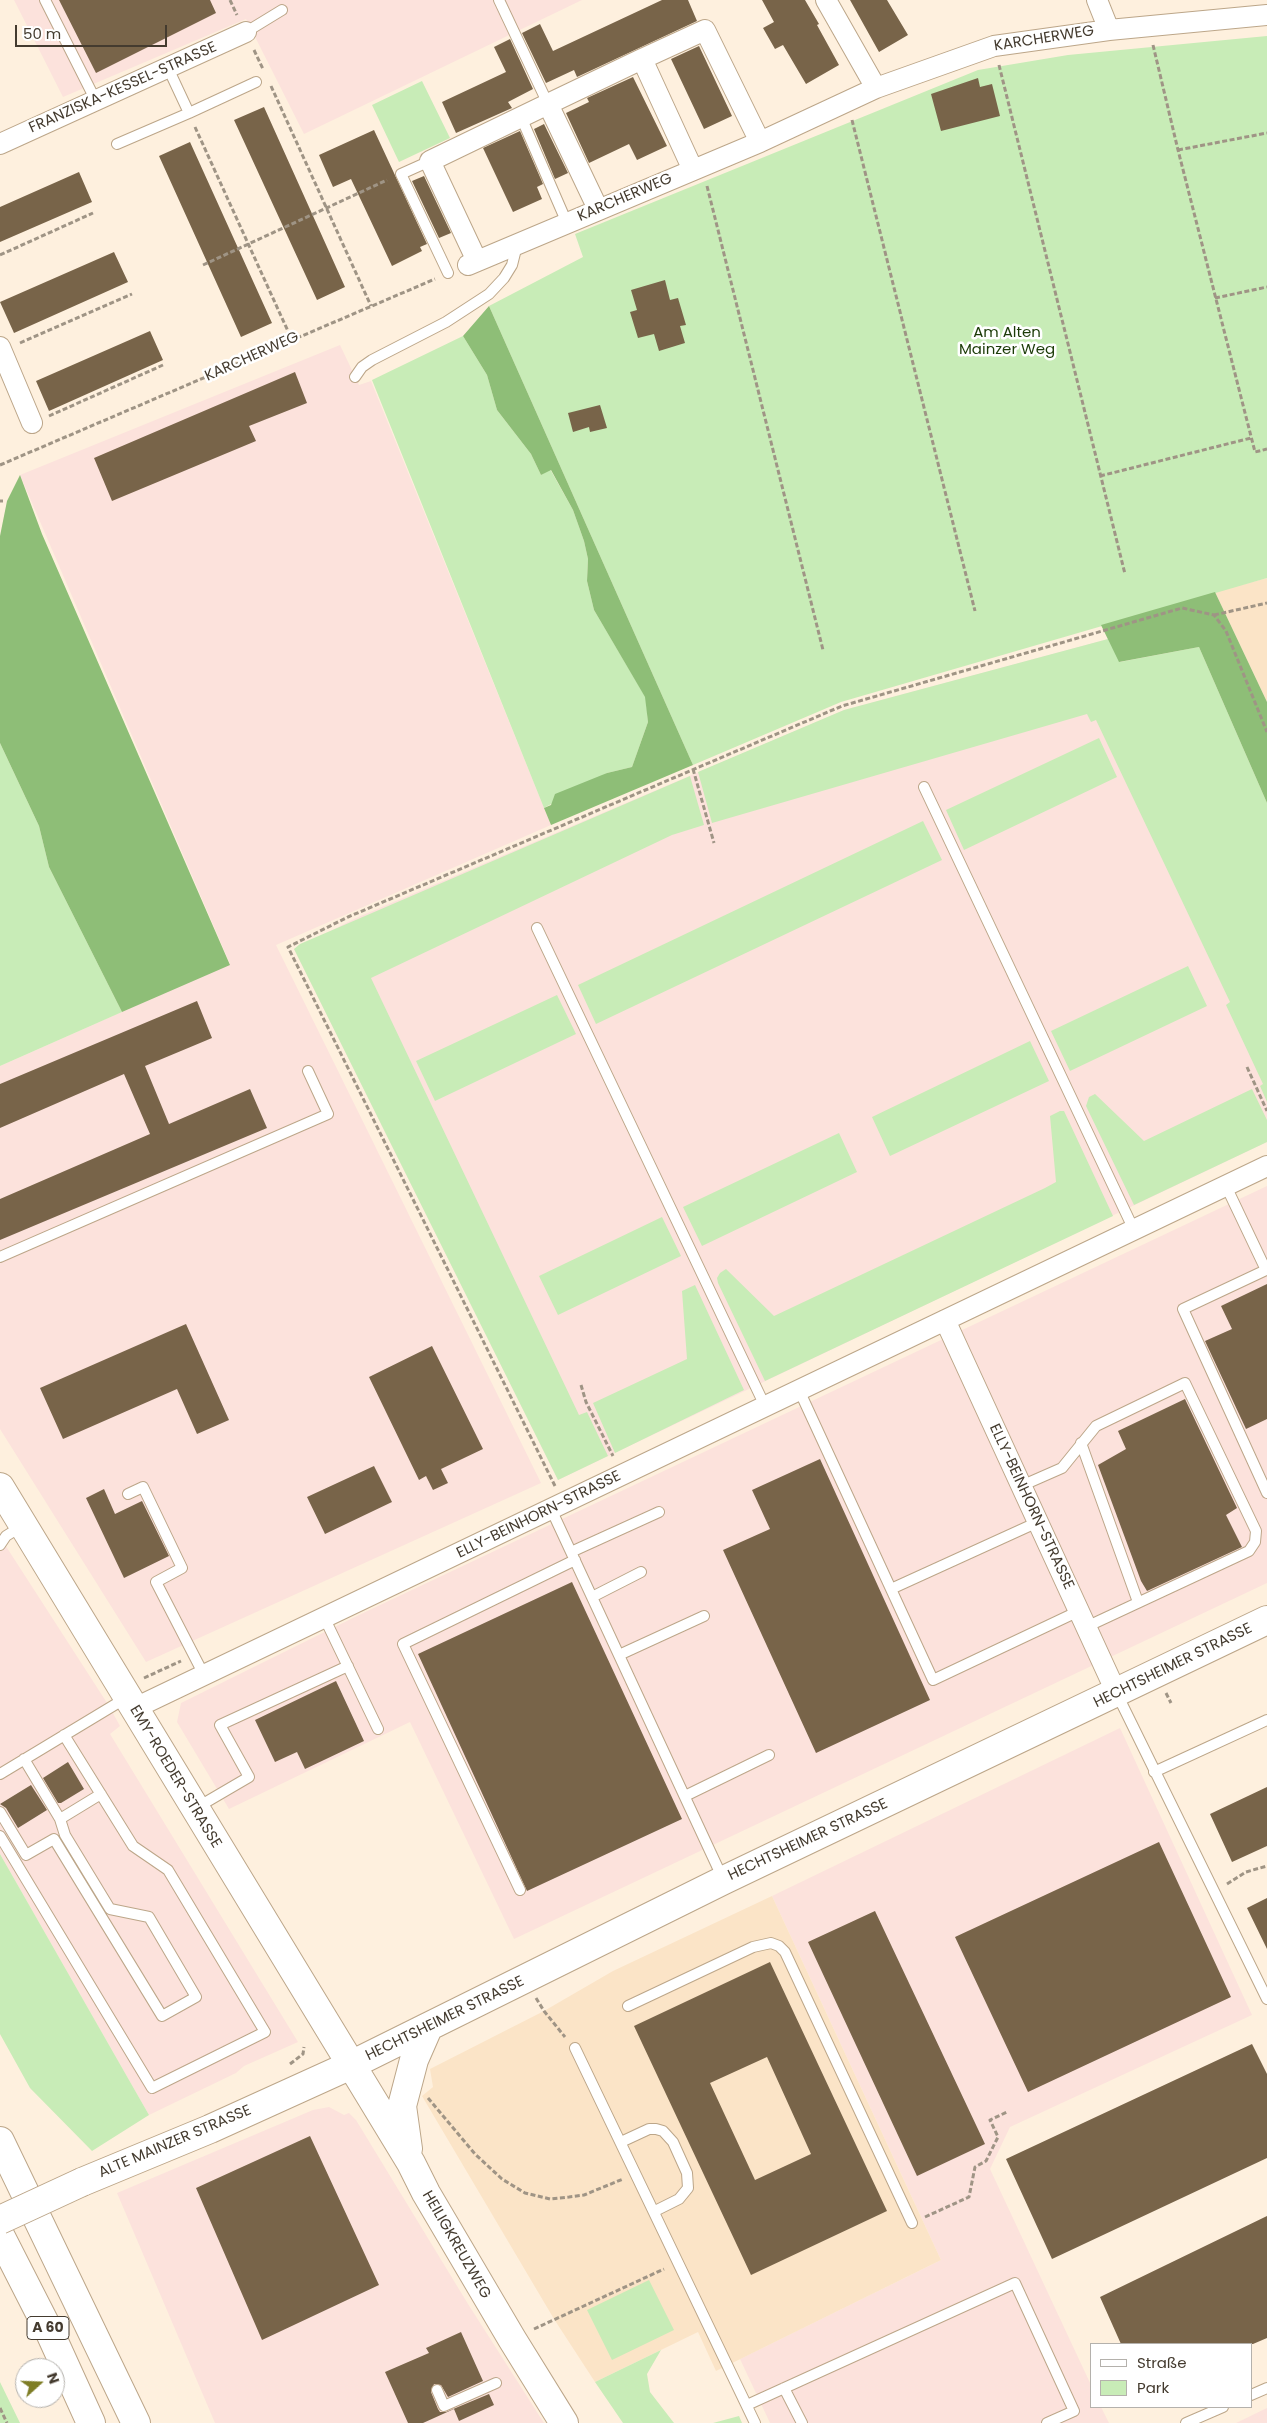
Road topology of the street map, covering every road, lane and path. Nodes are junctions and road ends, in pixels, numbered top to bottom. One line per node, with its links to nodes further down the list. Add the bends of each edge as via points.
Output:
1 (45, 0): 17 (lane)
2 (499, 0): 19 (lane)
3 (826, 0): 16 (street)
4 (1097, 0): 7 (street)
5 (282, 10): 8 (lane)
6 (1267, 15): 7 (street, KARCHERWEG)
7 (1109, 30): 10 (street, KARCHERWEG)
8 (246, 32): 12 (street, FRANZISKA-KESSEL-STRASSE); 13 (path)
9 (1153, 45): 26 (path)
10 (994, 46): 16 (street, KARCHERWEG); 51 (path)
11 (642, 59): 19 (street); 23 (street, via 705,30); 28 (street)
12 (168, 68): 17 (street, FRANZISKA-KESSEL-STRASSE); 20 (lane)
13 (266, 76)
14 (256, 82): 20 (lane)
15 (270, 85): 30 (path)
16 (876, 88): 18 (street, KARCHERWEG)
17 (96, 101): 24 (street, FRANZISKA-KESSEL-STRASSE)
18 (848, 102): 23 (street, KARCHERWEG); 54 (path)
19 (548, 104): 21 (street); 31 (street)
20 (189, 112): 25 (lane); 34 (path)
21 (521, 117): 27 (street); 33 (lane)
22 (1267, 133): 26 (path)
23 (760, 142): 28 (street, KARCHERWEG)
24 (0, 144)
25 (117, 144)
26 (1178, 150): 41 (path)
27 (430, 161): 29 (lane); 35 (street, KARCHERWEG, via 473,263)
28 (698, 168): 31 (street, KARCHERWEG); 56 (path)
29 (401, 174): 30 (path); 38 (lane)
30 (327, 208): 34 (path); 42 (path)
31 (598, 209): 33 (street, KARCHERWEG)
32 (93, 213): 36 (path)
33 (568, 223): 35 (street, KARCHERWEG)
34 (248, 244): 37 (path); 43 (path)
35 (515, 245): 46 (lane, via 512,265 489,294 446,322 372,360)
36 (0, 255)
37 (203, 265)
38 (448, 273): 42 (path, KARCHERWEG)
39 (1267, 288): 41 (path)
40 (132, 294): 44 (path)
41 (1215, 298): 48 (path)
42 (371, 306): 43 (path, KARCHERWEG)
43 (292, 340): 50 (path, KARCHERWEG)
44 (1, 349): 47 (street)
45 (163, 365): 47 (path)
46 (355, 378)
47 (32, 423)
48 (1251, 438): 49 (path, via 1255,452); 51 (path)
49 (1267, 448)
50 (0, 465)
51 (1100, 476): 52 (path)
52 (1125, 574)
53 (1267, 604): 55 (path)
54 (975, 611)
55 (1214, 615): 57 (path, via 1226,632); 58 (path, via 1182,608 842,706)
56 (823, 650)
57 (1267, 732)
58 (693, 769): 60 (path); 80 (path, via 348,917 288,947)
59 (924, 787): 67 (lane)
60 (714, 843)
61 (537, 928): 73 (lane)
62 (1247, 1067): 64 (path)
63 (308, 1071): 68 (lane, via 328,1114)
64 (1267, 1111)
65 (1267, 1166): 66 (street, ELLY-BEINHORN-STRASSE)
66 (1226, 1186): 67 (street, ELLY-BEINHORN-STRASSE); 69 (lane)
67 (1134, 1230): 70 (street, ELLY-BEINHORN-STRASSE)
68 (0, 1257)
69 (1266, 1272): 78 (lane, via 1183,1309)
70 (945, 1320): 72 (street, ELLY-BEINHORN-STRASSE); 76 (street, ELLY-BEINHORN-STRASSE)
71 (581, 1385): 75 (path)
72 (799, 1390): 73 (street, ELLY-BEINHORN-STRASSE); 87 (lane)
73 (765, 1406): 80 (street, ELLY-BEINHORN-STRASSE)
74 (1081, 1444): 76 (lane, via 1062,1468); 89 (lane); 89 (lane, via 1096,1426 1185,1383 1256,1531 1255,1542 1249,1551)
75 (613, 1456)
76 (1021, 1486): 82 (street, ELLY-BEINHORN-STRASSE)
77 (0, 1487): 83 (main road, EMY-ROEDER-STRASSE)
78 (1267, 1493)
79 (128, 1494): 96 (lane, via 143,1487 182,1568 156,1582)
80 (557, 1506): 85 (lane); 91 (street, ELLY-BEINHORN-STRASSE)
81 (659, 1512): 85 (lane)
82 (1038, 1522): 87 (lane); 92 (street, ELLY-BEINHORN-STRASSE)
83 (23, 1525): 84 (lane, via 6,1536); 98 (main road, EMY-ROEDER-STRASSE)
84 (0, 1545)
85 (573, 1556): 88 (lane); 114 (lane, via 403,1644)
86 (641, 1572): 88 (lane)
87 (891, 1589): 92 (lane, via 933,1680)
88 (592, 1597): 94 (lane)
89 (1138, 1602): 92 (lane)
90 (704, 1616): 94 (lane)
91 (324, 1617): 95 (lane); 96 (street, ELLY-BEINHORN-STRASSE)
92 (1083, 1619): 97 (street, ELLY-BEINHORN-STRASSE)
93 (1267, 1620): 97 (main road, HECHTSHEIMER STRASSE)
94 (619, 1655): 107 (lane)
95 (348, 1666): 100 (lane); 108 (lane, via 220,1725 249,1778)
96 (204, 1675): 98 (street, ELLY-BEINHORN-STRASSE)
97 (1117, 1694): 104 (lane); 113 (main road, HECHTSHEIMER STRASSE)
98 (130, 1703): 101 (lane); 108 (main road, EMY-ROEDER-STRASSE)
99 (1267, 1720): 104 (lane)
100 (378, 1729)
101 (64, 1735): 103 (lane); 106 (lane)
102 (768, 1756): 107 (lane)
103 (24, 1759): 105 (lane); 110 (lane)
104 (1154, 1772): 115 (lane)
105 (0, 1774)
106 (102, 1794): 110 (lane); 111 (lane, via 133,1846 168,1870 265,2032 152,2088)
107 (685, 1796): 113 (lane)
108 (194, 1809): 124 (main road, EMY-ROEDER-STRASSE)
109 (0, 1812): 110 (lane, via 26,1855 54,1840 162,2016 196,1997 149,1917 110,1909 65,1835)
110 (60, 1819)
111 (0, 1836)
112 (1267, 1866): 115 (path, via 1246,1872)
113 (724, 1880): 119 (main road, HECHTSHEIMER STRASSE)
114 (520, 1890)
115 (1215, 1892): 117 (lane)
116 (534, 1995): 120 (path)
117 (1267, 1999)
118 (628, 2006): 133 (lane, via 753,1947 771,1943 779,1946 785,1952)
119 (428, 2028): 124 (main road, HECHTSHEIMER STRASSE); 129 (main road, via 414,2060 402,2106)
120 (560, 2030)
121 (304, 2047): 123 (path, via 303,2054)
122 (576, 2048): 128 (lane)
123 (290, 2064)
124 (351, 2065): 129 (main road, HEILIGKREUZWEG); 132 (main road, ALTE MAINZER STRASSE, bridge)
125 (424, 2094): 130 (path, via 475,2154 502,2179 525,2193 550,2199 584,2195)
126 (1007, 2112): 133 (path, via 990,2120 998,2137 986,2161 975,2167 969,2197)
127 (0, 2141): 147 (main road, A 60)
128 (621, 2142): 130 (lane); 131 (lane, via 656,2129 669,2136 676,2150 687,2173 688,2188 679,2199)
129 (411, 2163): 148 (main road, HEILIGKREUZWEG)
130 (636, 2173): 131 (lane)
131 (655, 2211): 135 (lane)
132 (0, 2220)
133 (912, 2223)
134 (0, 2235): 146 (main road, A 60)
135 (679, 2262): 136 (path); 142 (lane)
136 (532, 2330)
137 (496, 2382): 140 (lane, via 440,2408)
138 (784, 2388): 142 (lane); 150 (lane); 151 (lane, via 1015,2283 1074,2411)
139 (1267, 2388): 141 (lane)
140 (437, 2390)
141 (1252, 2395)
142 (747, 2406): 149 (lane)
143 (0, 2408): 145 (path)
144 (1221, 2408): 152 (lane)
145 (7, 2423)
146 (91, 2423)
147 (136, 2423)
148 (564, 2423)
149 (755, 2423)
150 (802, 2423)
151 (1047, 2423)
152 (1186, 2423)

